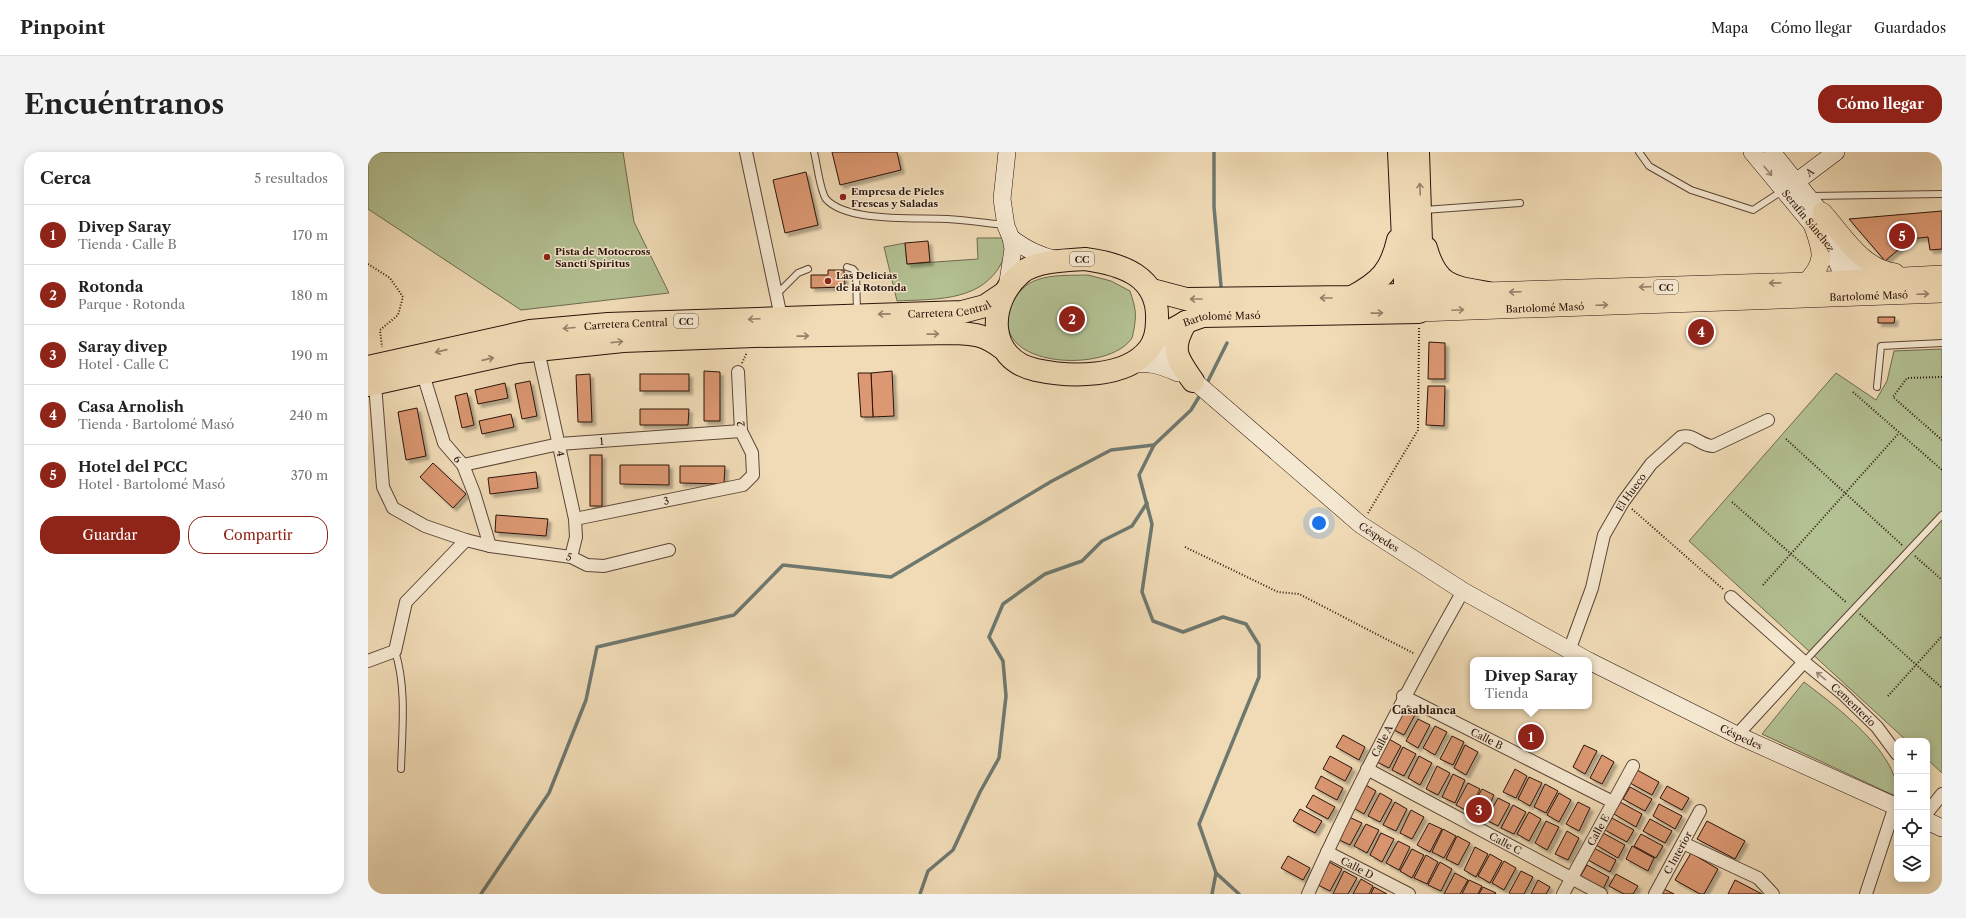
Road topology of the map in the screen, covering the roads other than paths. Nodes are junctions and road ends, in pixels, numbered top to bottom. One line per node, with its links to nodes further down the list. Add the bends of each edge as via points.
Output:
1 (746, 152): 29 (street)
2 (814, 152): 16 (lane, via 825,197 842,209 888,219 946,219)
3 (1007, 152): 16 (street, via 1002,199)
4 (1399, 152): 14 (highway)
5 (1418, 152): 14 (highway, one-way to 5)
6 (1640, 152): 10 (lane, via 1649,166 1691,190 1753,210)
7 (1752, 152): 10 (street, Serafín Sánchez, one-way to 10)
8 (1772, 152): 10 (street, Serafín Sánchez)
9 (1836, 152): 10 (street, A)
10 (1790, 186): 12 (street, Serafín Sánchez); 15 (street, Serafín Sánchez)
11 (1942, 194): 12 (lane)
12 (1809, 196): 15 (street, Serafín Sánchez)
13 (1520, 203): 14 (lane)
14 (1411, 207): 17 (highway); 30 (highway, via 1400,230 1394,257 1384,276 1371,287); 31 (highway, via 1405,283)
15 (1818, 220): 22 (main road, via 1873,266 1886,272); 23 (main road, via 1821,264); 24 (street, Serafín Sánchez)
16 (1009, 232): 18 (street, via 1043,257); 26 (street, via 1012,259)
17 (1422, 232): 27 (highway, via 1434,271 1442,280 1457,288); 31 (highway)
18 (1061, 261): 25 (highway, CC, via 1085,259 1118,265 1137,276); 26 (highway, CC, via 1022,272)
19 (847, 267): 32 (lane, via 853,269 856,274)
20 (808, 268): 29 (lane, via 798,273)
21 (1942, 275): 22 (main road, Bartolomé Masó / CC)
22 (1912, 276): 24 (main road, Bartolomé Masó / CC)
23 (1807, 282): 24 (main road, Bartolomé Masó / CC); 27 (main road, Bartolomé Masó / CC, one-way to 27)
24 (1853, 288): 28 (main road, Bartolomé Masó / CC, one-way to 28); 31 (main road, Bartolomé Masó / CC, one-way to 24)
25 (1152, 290): 30 (highway, Bartolomé Masó / CC, one-way to 25, via 1186,299); 35 (highway, via 1157,316)
26 (1005, 291): 32 (highway, Carretera Central / CC, one-way to 32, via 985,306 962,312); 37 (highway, CC, via 997,309 996,322 996,331)
27 (1488, 292): 31 (main road, Bartolomé Masó / CC)
28 (1942, 293)
29 (775, 295): 33 (street)
30 (1351, 297): 31 (highway, Bartolomé Masó / CC)
31 (1415, 303): 34 (highway, Bartolomé Masó / CC, one-way to 31, via 1203,316)
32 (857, 315): 33 (highway, Carretera Central / CC)
33 (781, 317): 42 (highway, Carretera Central / CC, one-way to 42, via 608,324 530,331)
34 (1186, 322): 35 (highway, Bartolomé Masó / CC); 43 (highway, via 1179,334 1176,350 1178,359)
35 (1154, 341): 39 (highway, CC, via 1143,355); 43 (street, Céspedes, via 1162,354)
36 (1942, 343): 44 (lane, via 1881,346)
37 (1002, 348): 38 (highway, Carretera Central / CC, one-way to 37, via 623,341 955,333 978,334); 39 (highway, CC, via 1015,361 1034,369 1072,375 1102,374)
38 (538, 350): 41 (highway, Carretera Central / CC, one-way to 38, via 518,352); 47 (street, 4)
39 (1126, 365): 43 (street, Céspedes, via 1161,365)
40 (738, 372): 46 (street, 2)
41 (423, 374): 42 (highway, Carretera Central / CC); 48 (street, 6, via 444,443)
42 (373, 375): 52 (street, 5, via 383,487 393,508 425,526)
43 (1195, 383): 56 (street, Céspedes, via 1361,525)
44 (1877, 387)
45 (1768, 420): 59 (street, El Hueco, via 1713,446 1704,445 1687,435 1651,464 1623,502 1604,535 1592,588)
46 (741, 431): 47 (street, 1); 49 (street, 2, via 752,453)
47 (559, 444): 48 (street, 1); 51 (street, 4)
48 (463, 465): 53 (street, 6)
49 (753, 475): 51 (street, 3, via 743,485)
50 (1942, 514): 63 (lane)
51 (575, 519): 55 (street, 4, via 576,537)
52 (466, 540): 53 (street, 5); 58 (street, via 406,602)
53 (490, 546): 55 (street, 5)
54 (670, 550): 55 (street, 5, via 604,566 587,565)
55 (571, 557)
56 (1463, 591): 59 (street, Céspedes); 64 (street, Calle A)
57 (1731, 597): 63 (street, Cementerio)
58 (395, 651): 61 (street); 68 (lane, via 400,681)
59 (1569, 651): 60 (street, Céspedes)
60 (1582, 657)
61 (368, 661)
62 (1592, 662): 65 (street, Céspedes)
63 (1804, 662): 65 (street); 66 (street, Cementerio, one-way to 63, via 1876,727 1842,693)
64 (1404, 696): 69 (street, Calle A); 71 (street, Calle B)
65 (1737, 735): 72 (street, Céspedes)
66 (1894, 750)
67 (1633, 766): 71 (street, Calle E)
68 (401, 769)
69 (1367, 769): 79 (street, Calle A); 80 (street, Calle C)
70 (1942, 794): 74 (street)
71 (1613, 802): 80 (street, Calle E)
72 (1894, 805)
73 (1895, 810): 87 (street)
74 (1929, 810)
75 (1700, 811): 78 (street, C Interior)
76 (1930, 822): 77 (street)
77 (1942, 828)
78 (1683, 843): 85 (street, C Interior); 86 (street, via 1758,878)
79 (1327, 852): 81 (street, Calle A); 82 (street, Calle D)
80 (1571, 878): 83 (street, Calle E); 84 (street, Calle C)
81 (1308, 894)
82 (1409, 894)
83 (1563, 894)
84 (1601, 894)
85 (1655, 894)
86 (1773, 894)
87 (1866, 894)

